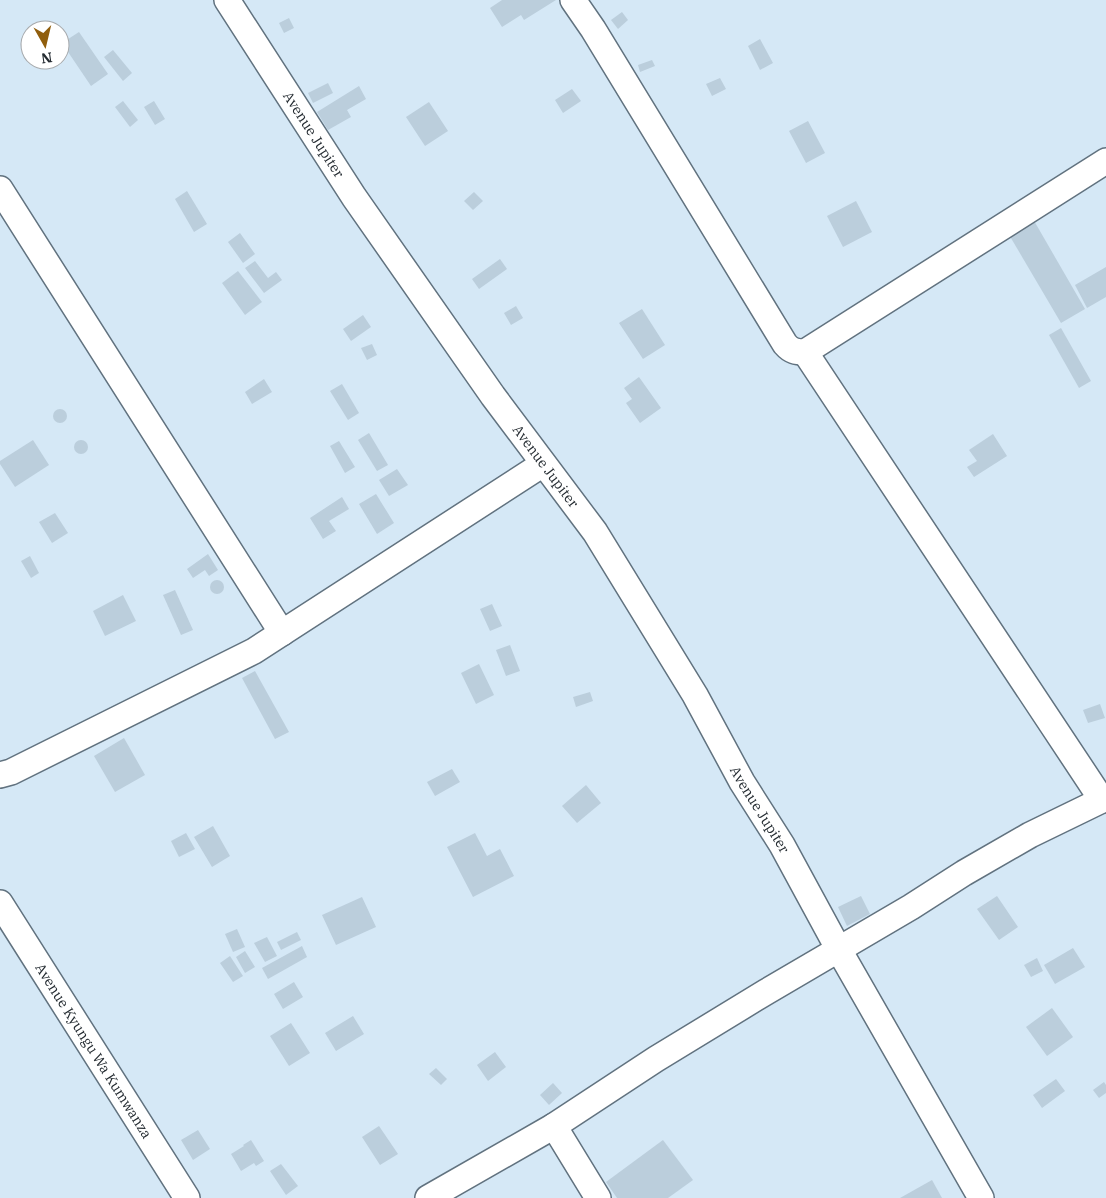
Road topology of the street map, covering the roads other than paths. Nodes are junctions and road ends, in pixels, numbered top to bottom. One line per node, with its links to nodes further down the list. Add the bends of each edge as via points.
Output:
1 (227, 0): 6 (street, Avenue Jupiter, via 354,197)
2 (574, 0): 5 (street, via 785,344 790,350)
3 (1106, 161): 5 (street)
4 (0, 189): 7 (street)
5 (805, 352): 9 (street)
6 (543, 464): 7 (street); 11 (street, Avenue Jupiter, via 595,532 690,687)
7 (282, 633): 8 (street, via 254,651)
8 (0, 775)
9 (1104, 799): 11 (street, via 1030,835)
10 (0, 903): 13 (street, Avenue Kyungu Wa Kumwanza)
11 (839, 950): 12 (street, via 656,1059); 16 (street, Avenue Jupiter)
12 (554, 1126): 14 (street); 15 (street)
13 (187, 1198)
14 (428, 1198)
15 (598, 1198)
16 (981, 1198)

